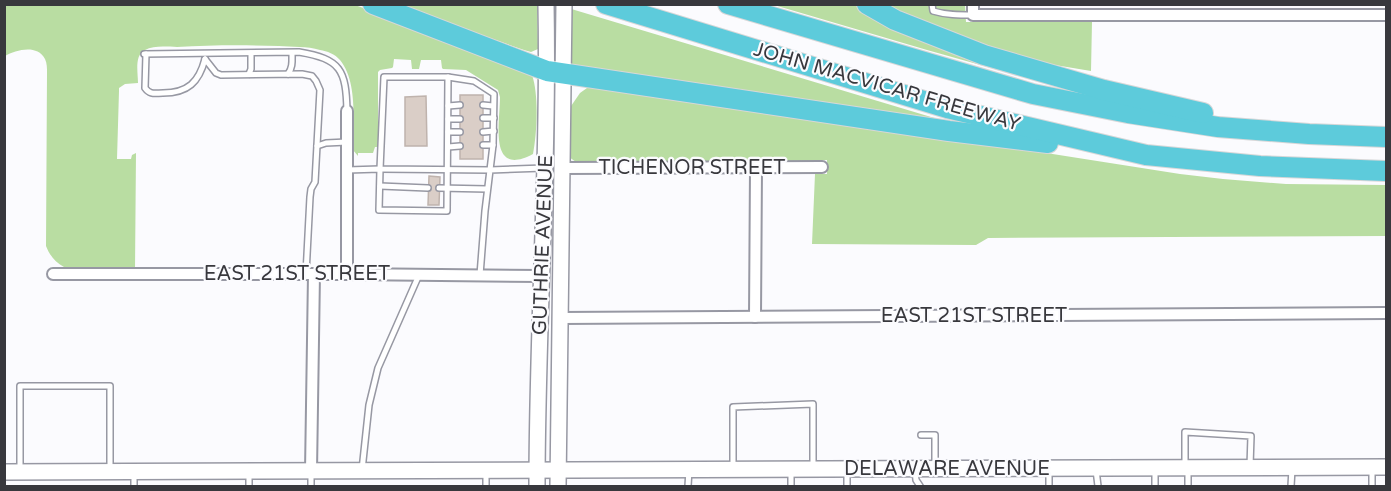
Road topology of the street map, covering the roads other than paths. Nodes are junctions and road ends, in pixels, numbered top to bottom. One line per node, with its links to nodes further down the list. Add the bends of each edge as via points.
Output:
1 (373, 4): 13 (highway)
2 (546, 4): 13 (main road, GUTHRIE AVENUE)
3 (564, 4): 13 (main road, GUTHRIE AVENUE)
4 (606, 4): 38 (highway, JOHN MACVICAR FREEWAY, via 947,108)
5 (728, 4): 30 (highway, JOHN MACVICAR FREEWAY, via 1033,94 1218,127)
6 (867, 4): 30 (highway, via 895,20 984,55 1104,90)
7 (932, 4): 8 (lane, via 933,11 952,15)
8 (973, 10): 9 (street)
9 (1386, 15)
10 (292, 52): 11 (lane); 15 (lane); 21 (lane, via 331,60 346,88)
11 (251, 53): 12 (lane); 14 (lane)
12 (205, 56): 12 (lane, via 145,54 147,92 185,90 198,76); 14 (lane, via 216,73)
13 (556, 73): 38 (highway, via 950,131); 40 (main road, GUTHRIE AVENUE); 41 (main road, GUTHRIE AVENUE)
14 (249, 74): 15 (lane)
15 (288, 74): 36 (lane, via 312,76 320,90)
16 (448, 77): 19 (lane); 20 (lane, via 474,81 494,94); 43 (lane, via 384,77)
17 (460, 105): 19 (lane)
18 (483, 105): 20 (lane)
19 (448, 106): 24 (lane)
20 (494, 106): 23 (lane)
21 (347, 111): 32 (street)
22 (483, 118): 23 (lane)
23 (494, 118): 26 (lane)
24 (448, 119): 25 (lane); 27 (lane)
25 (460, 119)
26 (494, 131): 29 (lane); 34 (lane)
27 (448, 132): 28 (lane); 37 (lane)
28 (460, 132)
29 (483, 132)
30 (1309, 134): 31 (highway, JOHN MACVICAR FREEWAY)
31 (1386, 137)
32 (347, 142): 36 (lane); 45 (street)
33 (483, 145): 34 (lane)
34 (494, 145): 46 (lane)
35 (460, 146): 37 (lane)
36 (317, 147): 54 (lane, via 310,197)
37 (448, 147): 44 (lane)
38 (1146, 155): 47 (highway, JOHN MACVICAR FREEWAY, via 1260,166)
39 (822, 167): 42 (street, TICHENOR STREET)
40 (545, 168): 41 (lane); 46 (lane); 58 (main road, GUTHRIE AVENUE)
41 (561, 168): 42 (street, TICHENOR STREET); 61 (main road, GUTHRIE AVENUE)
42 (756, 168): 60 (street)
43 (380, 169): 44 (lane); 45 (lane); 48 (lane)
44 (447, 169): 46 (lane); 51 (lane)
45 (347, 170): 55 (street)
46 (490, 170): 52 (lane)
47 (1386, 171)
48 (380, 186): 49 (lane); 51 (lane, via 379,210 447,211)
49 (428, 188)
50 (440, 188): 51 (lane)
51 (447, 188): 52 (lane)
52 (487, 189): 57 (lane)
53 (53, 274): 54 (street, EAST 21ST STREET)
54 (310, 274): 55 (street, EAST 21ST STREET); 83 (street)
55 (347, 274): 56 (street, EAST 21ST STREET)
56 (419, 275): 57 (street, EAST 21ST STREET); 77 (lane, via 378,368 369,405)
57 (480, 275): 58 (street, EAST 21ST STREET)
58 (541, 276): 85 (main road, GUTHRIE AVENUE)
59 (1386, 314): 60 (street, EAST 21ST STREET)
60 (755, 317): 61 (street, EAST 21ST STREET)
61 (561, 318): 78 (main road, GUTHRIE AVENUE)
62 (921, 435): 70 (lane, via 935,435)
63 (1379, 467): 68 (main road, DELAWARE AVENUE); 96 (lane)
64 (1095, 468): 65 (main road, DELAWARE AVENUE); 71 (main road, DELAWARE AVENUE); 92 (lane)
65 (1155, 468): 66 (main road, DELAWARE AVENUE); 93 (lane)
66 (1186, 468): 67 (main road, DELAWARE AVENUE); 67 (lane, via 1185,432 1251,436); 94 (lane)
67 (1250, 468): 68 (main road, DELAWARE AVENUE)
68 (1292, 468): 95 (lane)
69 (915, 469): 70 (main road, DELAWARE AVENUE); 76 (main road, DELAWARE AVENUE); 90 (lane)
70 (935, 469): 71 (main road, DELAWARE AVENUE)
71 (1049, 469): 91 (lane)
72 (689, 470): 73 (main road, DELAWARE AVENUE); 78 (main road, DELAWARE AVENUE); 87 (lane)
73 (733, 470): 74 (main road, DELAWARE AVENUE); 75 (lane, via 733,407 813,404)
74 (791, 470): 75 (main road, DELAWARE AVENUE); 88 (lane)
75 (813, 470): 76 (main road, DELAWARE AVENUE)
76 (847, 470): 89 (lane)
77 (362, 471): 83 (main road, DELAWARE AVENUE); 84 (main road, DELAWARE AVENUE)
78 (559, 471): 85 (main road, DELAWARE AVENUE); 86 (main road, GUTHRIE AVENUE)
79 (12, 472): 80 (main road, DELAWARE AVENUE); 80 (lane, via 20,386 110,386)
80 (110, 472): 81 (main road, DELAWARE AVENUE)
81 (134, 479): 82 (main road, DELAWARE AVENUE)
82 (249, 479): 83 (main road, DELAWARE AVENUE)
83 (311, 479)
84 (486, 479): 85 (main road, DELAWARE AVENUE)
85 (537, 479)
86 (558, 486)
87 (688, 486)
88 (791, 486)
89 (847, 486)
90 (920, 486)
91 (1049, 486)
92 (1098, 486)
93 (1155, 486)
94 (1188, 486)
95 (1291, 486)
96 (1372, 486)

